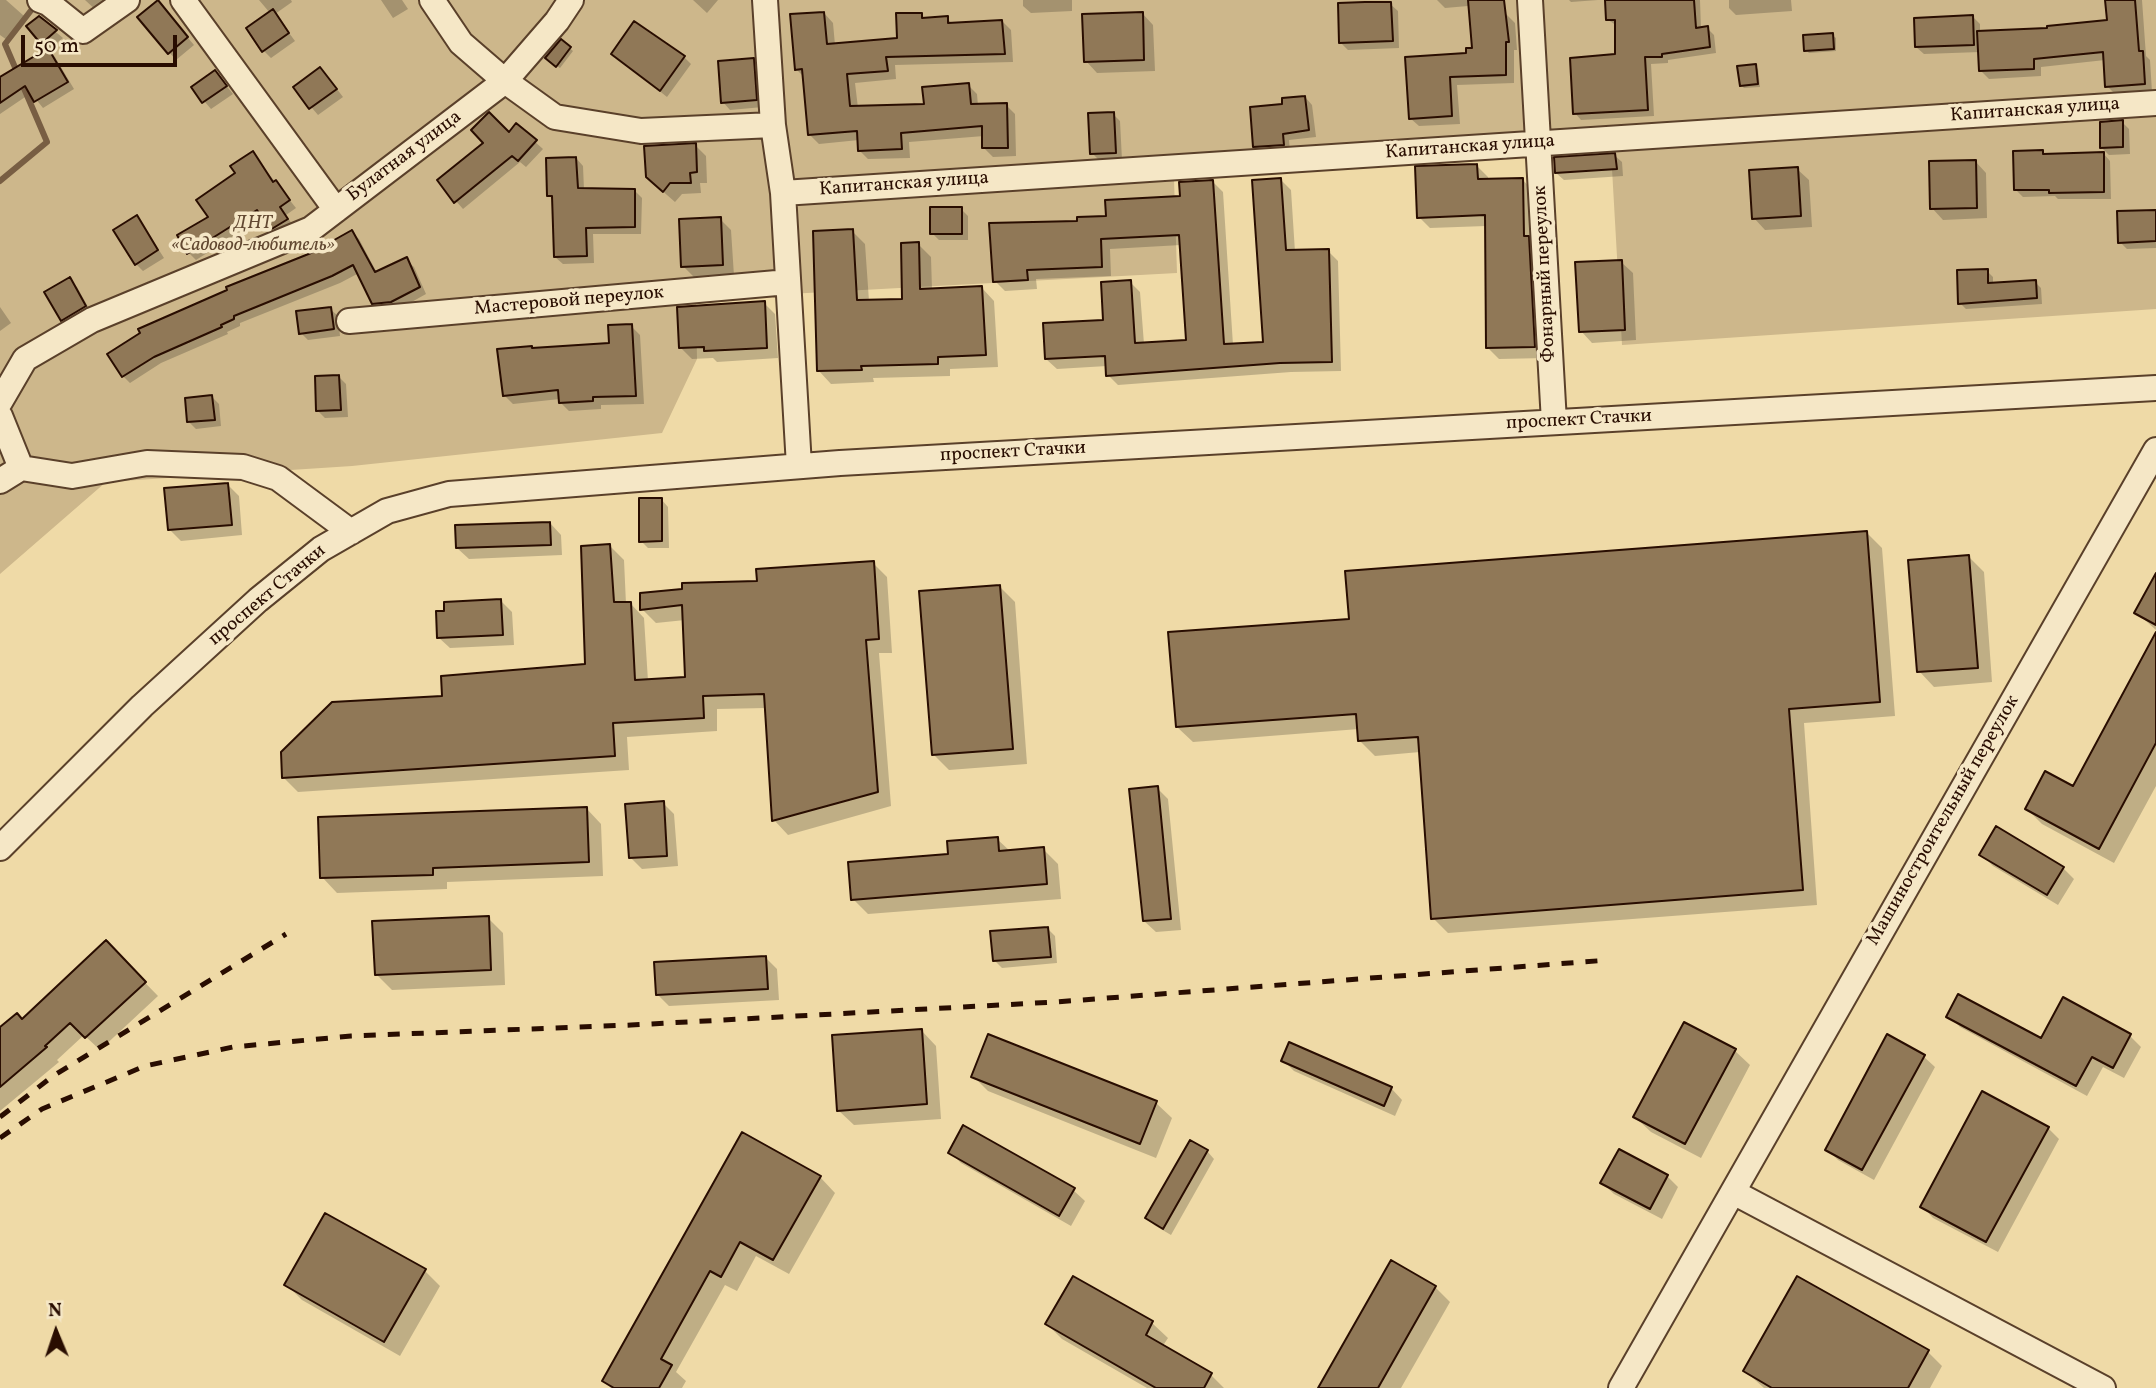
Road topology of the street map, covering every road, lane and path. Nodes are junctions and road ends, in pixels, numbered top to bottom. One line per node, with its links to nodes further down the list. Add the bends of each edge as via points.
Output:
1 (40, 0): 2 (street, via 83,31)
2 (127, 0)
3 (184, 0): 13 (street)
4 (432, 0): 8 (street, via 461,43)
5 (571, 0): 8 (street, Булатная улица)
6 (765, 0): 10 (street)
7 (1530, 0): 11 (street, Фонарный переулок)
8 (505, 81): 10 (street, via 555,117 641,131); 13 (street, Булатная улица)
9 (2156, 103): 11 (street, Капитанская улица)
10 (773, 125): 12 (street)
11 (1539, 143): 12 (street, Капитанская улица); 19 (street, Фонарный переулок)
12 (783, 193): 14 (street)
13 (336, 210): 17 (street, Булатная улица, via 312,229 92,320 25,359)
14 (788, 282): 15 (street, Мастеровой переулок); 21 (street)
15 (349, 321)
16 (2156, 388): 19 (street, проспект Стачки)
17 (0, 401)
18 (0, 416): 22 (street)
19 (1554, 422): 21 (street, проспект Стачки)
20 (2156, 450): 26 (street, Машиностроительный переулок)
21 (799, 466): 24 (street, проспект Стачки, via 449,494 387,511)
22 (22, 468): 23 (street); 24 (street, via 72,476 147,463 243,467 278,478)
23 (0, 481)
24 (351, 532): 25 (street, проспект Стачки, via 321,549 258,600 142,706)
25 (0, 848)
26 (1733, 1192): 27 (street, Машиностроительный переулок); 28 (street)
27 (1621, 1388)
28 (2103, 1388)

